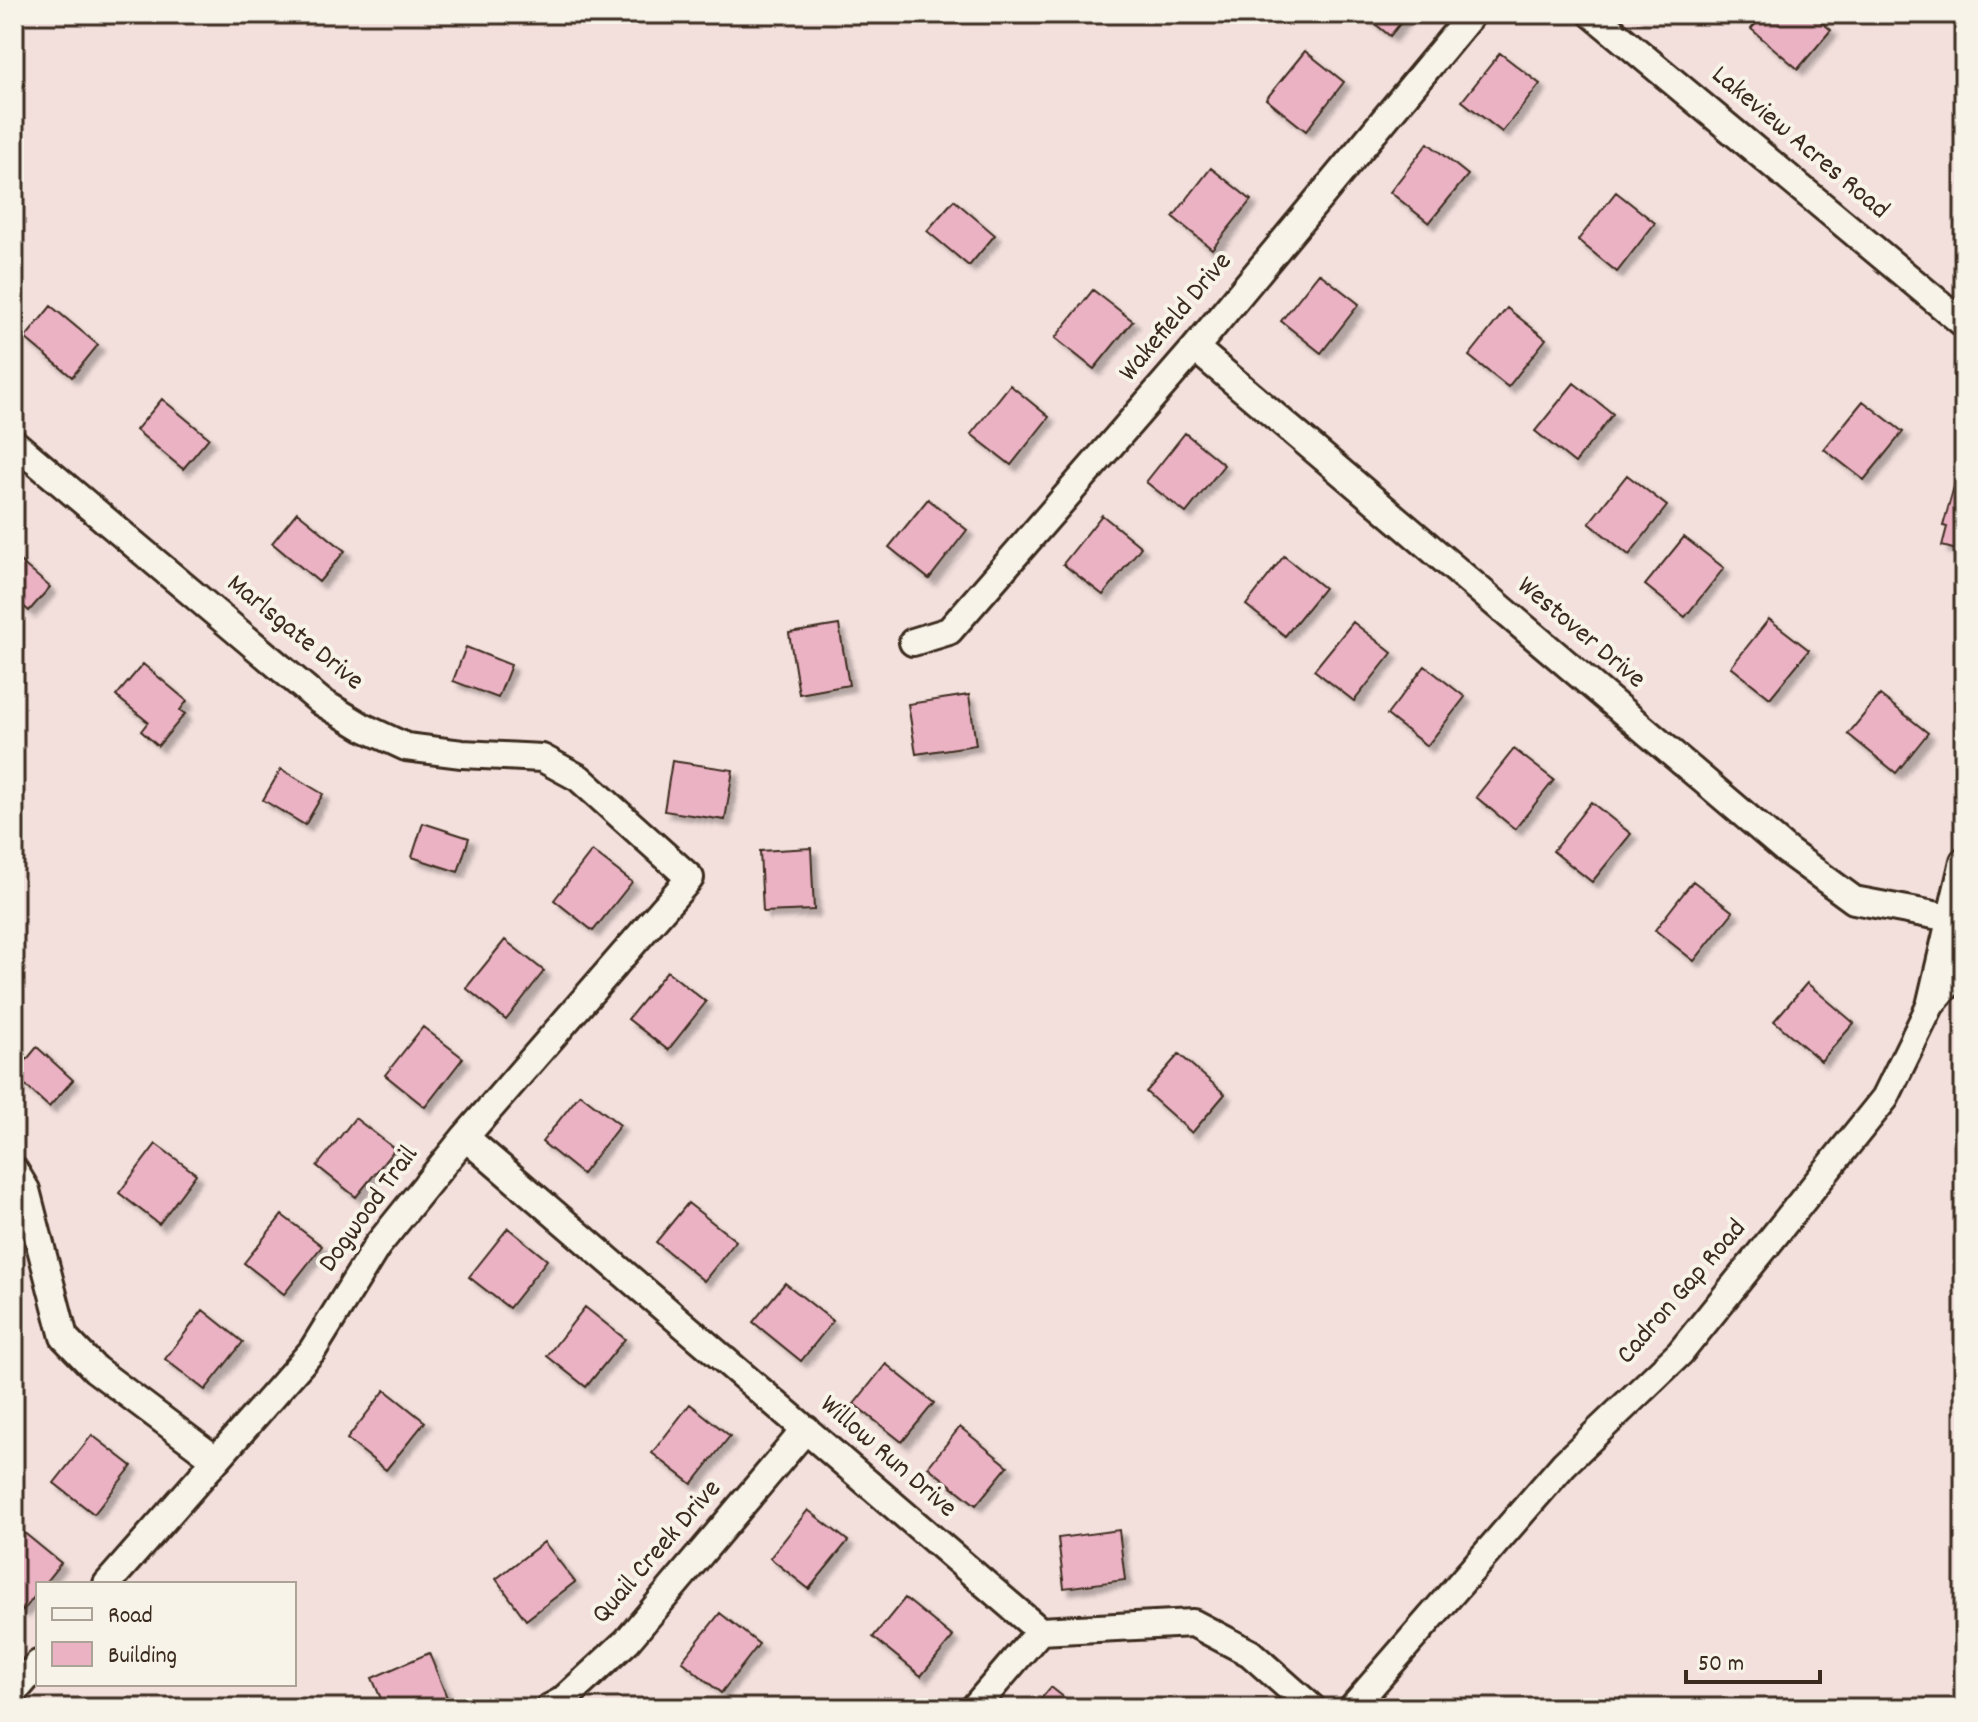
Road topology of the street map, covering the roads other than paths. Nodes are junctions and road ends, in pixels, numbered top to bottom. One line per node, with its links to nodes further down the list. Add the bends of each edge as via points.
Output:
1 (1472, 14): 4 (street, Wakefield Drive)
2 (1592, 14): 3 (street, Lakeview Acres Road)
3 (1964, 324)
4 (1195, 348): 6 (street, Wakefield Drive, via 949,631); 9 (street, Westover Drive, via 1787,851 1854,900)
5 (14, 443): 8 (street, Marlsgate Drive, via 320,701 406,747 542,758 579,778)
6 (913, 642)
7 (1964, 861): 9 (street, Cadron Gap Road)
8 (690, 878): 12 (street, Dogwood Trail)
9 (1950, 918): 11 (street, Cadron Gap Road)
10 (1964, 966): 11 (street)
11 (1930, 1006): 23 (street, Cadron Gap Road, via 1885,1098 1680,1353 1564,1464)
12 (465, 1137): 14 (street, Willow Run Drive); 15 (street, Dogwood Trail, via 377,1246 312,1351)
13 (14, 1170): 15 (street, via 26,1190 64,1337 95,1369)
14 (806, 1429): 17 (street, Willow Run Drive); 20 (street, Quail Creek Drive, via 627,1641)
15 (215, 1459): 16 (street, Dogwood Trail)
16 (109, 1582)
17 (1040, 1631): 21 (street); 22 (street, via 1193,1623 1250,1653)
18 (36, 1666): 19 (street)
19 (14, 1692)
20 (549, 1708)
21 (974, 1708)
22 (1312, 1708)
23 (1352, 1708)

